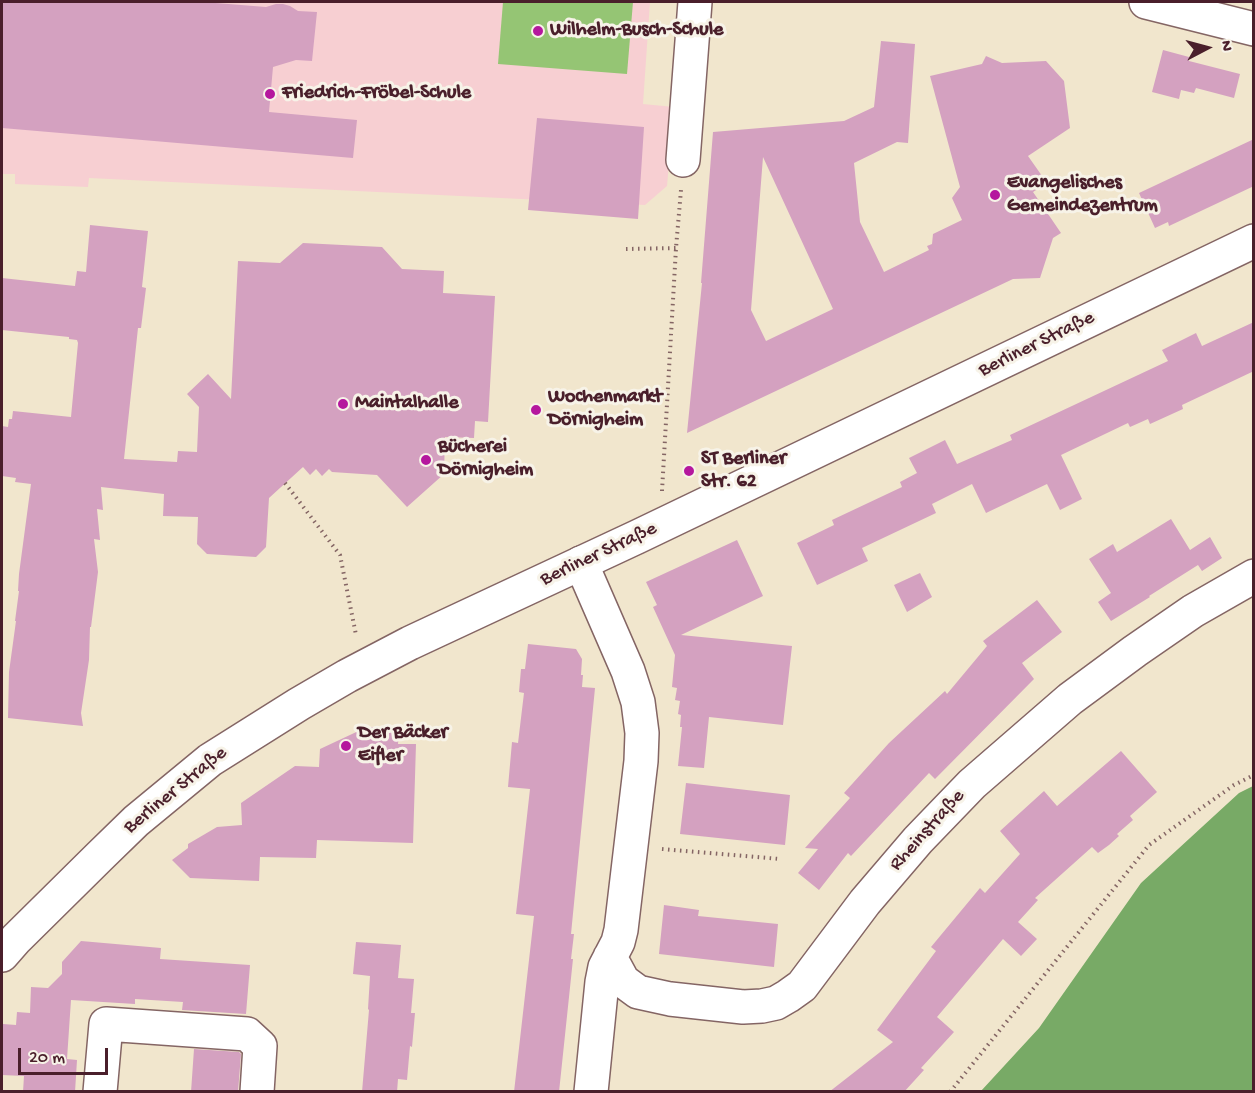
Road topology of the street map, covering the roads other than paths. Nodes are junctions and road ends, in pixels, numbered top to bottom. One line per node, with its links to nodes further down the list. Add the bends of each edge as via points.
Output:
1 (695, 2): 4 (street)
2 (1146, 2): 3 (street)
3 (1254, 29)
4 (683, 160)
5 (1254, 241): 6 (street, Berliner Straße)
6 (581, 563): 8 (street, Berliner Straße, via 410,643 299,704 210,760 136,821); 9 (street, via 628,671 642,733 621,930)
7 (1254, 576): 9 (street, Rheinstraße, via 1135,651 1070,699 972,784 918,840 802,986 788,996 776,1003 743,1007 638,992 623,981)
8 (2, 955)
9 (610, 957): 12 (street, via 602,982)
10 (100, 1092): 11 (street, via 106,1024 247,1034 260,1046)
11 (257, 1092)
12 (591, 1092)

